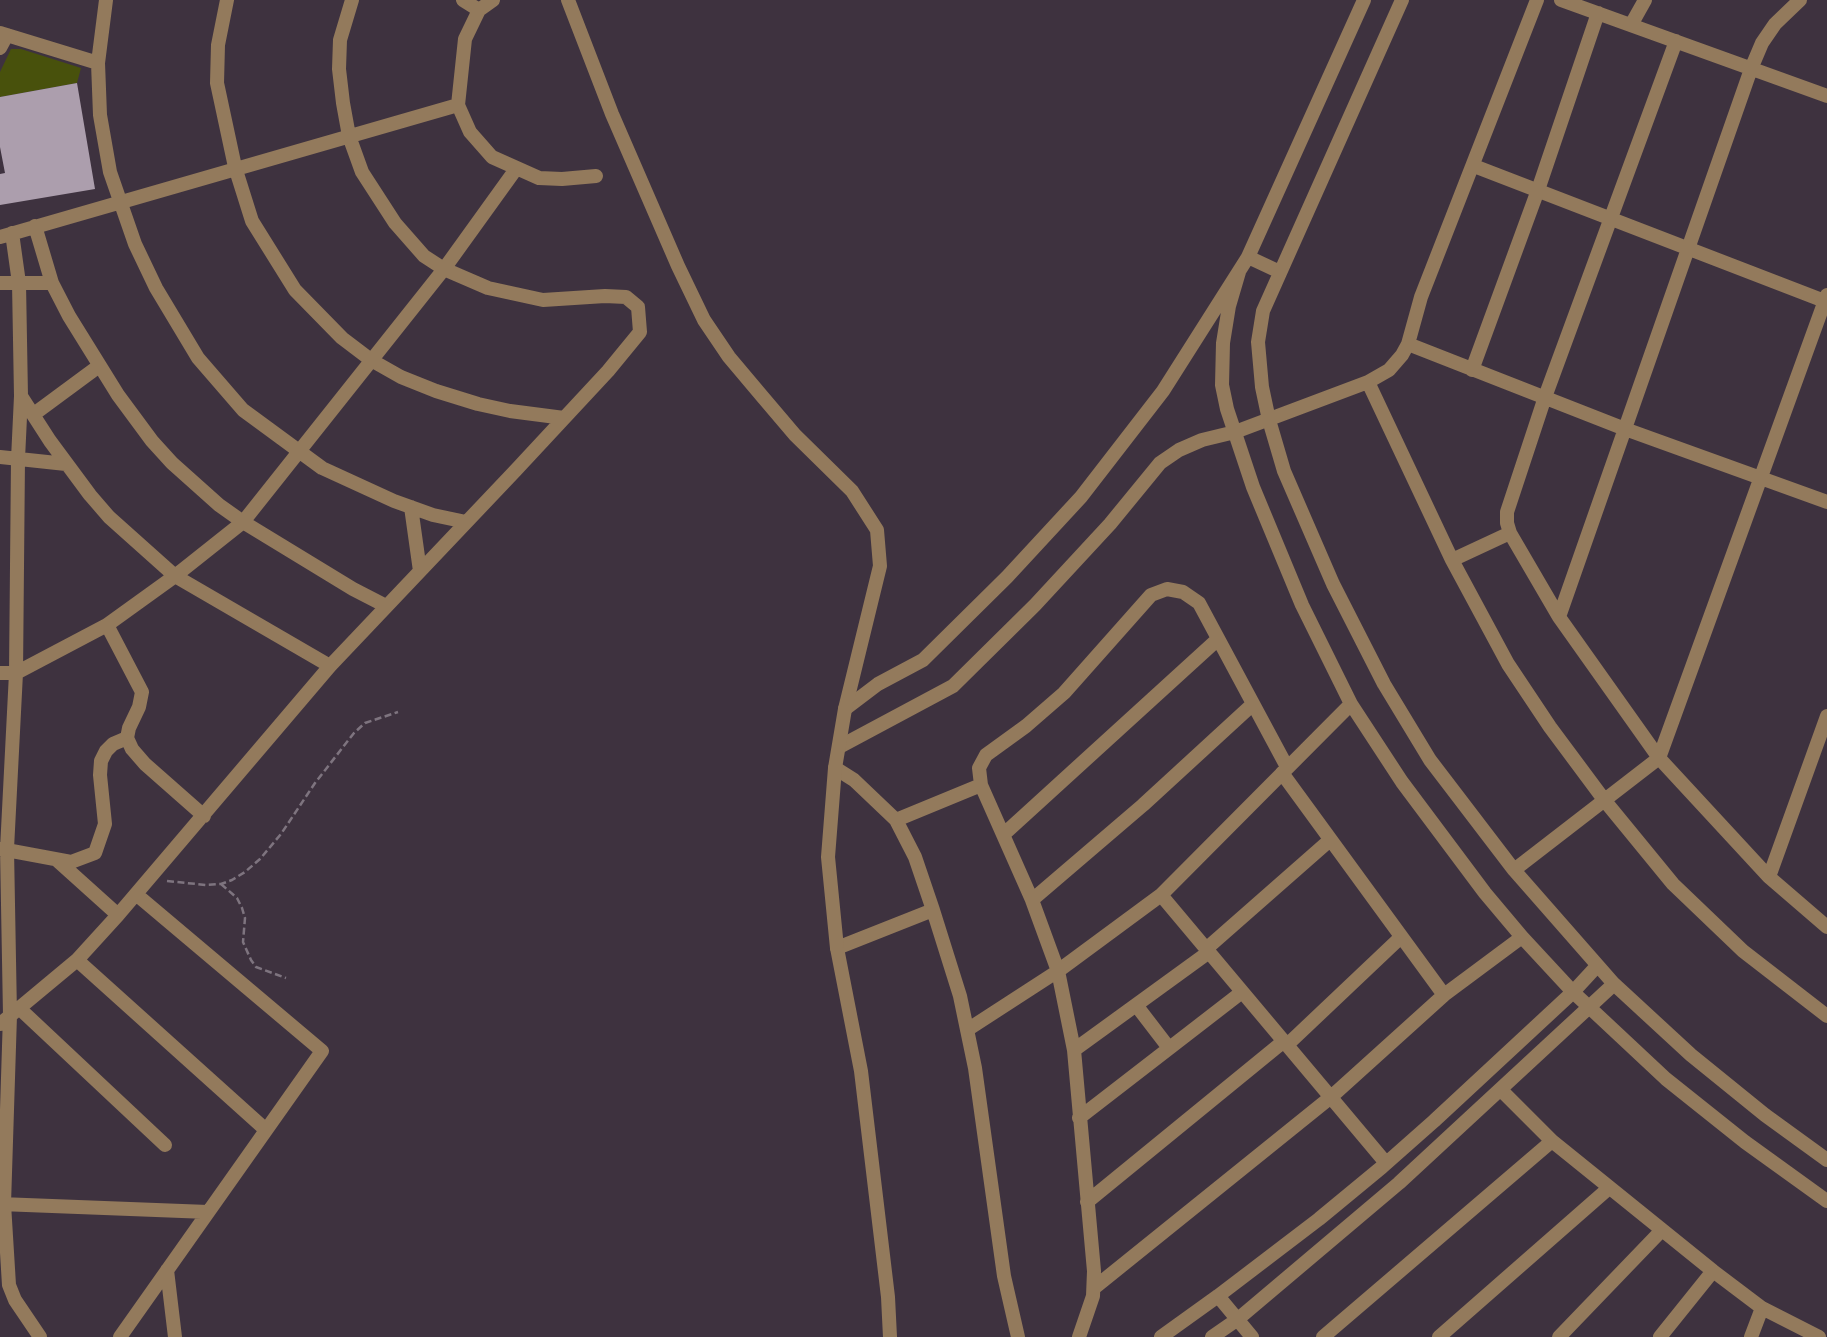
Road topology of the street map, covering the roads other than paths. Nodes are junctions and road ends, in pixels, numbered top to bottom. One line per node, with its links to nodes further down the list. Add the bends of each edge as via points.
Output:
1 (106, 0): 18 (street)
2 (227, 0): 24 (street, via 217,83)
3 (352, 0): 22 (street, via 340,40 339,69)
4 (463, 0): 13 (street)
5 (493, 0): 13 (street)
6 (568, 0): 75 (street, via 612,114 704,320 761,396 852,491 877,530 880,566)
7 (1364, 0): 33 (street)
8 (1402, 0): 36 (street)
9 (1537, 0): 23 (street)
10 (1645, 0): 15 (street)
11 (1800, 0): 19 (street, via 1775,24)
12 (1564, 1): 14 (street)
13 (479, 10): 21 (street, via 465,39)
14 (1598, 13): 15 (street); 27 (street)
15 (1631, 25): 17 (street)
16 (2, 39): 18 (street)
17 (1676, 41): 19 (street); 29 (street)
18 (98, 63): 28 (street, via 103,141)
19 (1751, 69): 20 (street); 32 (street)
20 (1827, 96)
21 (458, 105): 22 (street); 25 (street, via 470,132 492,157)
22 (349, 136): 24 (street); 34 (street, via 362,172 395,223 425,256)
23 (1474, 166): 27 (street); 41 (street, via 1421,297)
24 (235, 167): 28 (street); 42 (street, via 252,221 295,290)
25 (516, 169): 26 (street, via 539,178); 34 (street)
26 (596, 176)
27 (1538, 190): 29 (street); 44 (street)
28 (121, 201): 30 (street); 53 (street, via 156,288 198,358 243,410)
29 (1610, 218): 32 (street); 47 (street)
30 (35, 226): 31 (street); 39 (street)
31 (6, 235): 38 (street)
32 (1688, 248): 40 (street); 51 (street)
33 (1248, 257): 35 (street); 36 (street)
34 (444, 269): 42 (street); 49 (street, via 488,288 543,300 618,296 638,307 640,332 635,341)
35 (1239, 272): 52 (street, via 1229,306 1222,385); 75 (street, via 1163,391 1081,497 923,660 877,684)
36 (1280, 272): 50 (street, via 1258,342)
37 (0, 283): 38 (street)
38 (19, 283): 39 (street); 46 (street)
39 (52, 283): 43 (street)
40 (1826, 299): 57 (street)
41 (1408, 344): 44 (street); 45 (street, via 1389,370)
42 (371, 360): 49 (street, via 436,391 510,411); 53 (street)
43 (99, 366): 48 (street); 60 (street, via 172,463)
44 (1472, 370): 47 (street)
45 (1368, 382): 50 (street); 63 (street)
46 (22, 396): 48 (street); 55 (street)
47 (1545, 397): 51 (street); 62 (street, via 1507,512)
48 (34, 414): 56 (street)
49 (564, 418): 61 (street)
50 (1269, 420): 52 (street); 90 (street, via 1284,471 1333,584 1384,684 1430,760)
51 (1625, 429): 57 (street); 67 (street)
52 (1235, 432): 74 (street, via 1301,605); 78 (street, via 1202,440 1160,463 1035,605 953,686)
53 (299, 452): 59 (street, via 322,468); 60 (street)
54 (0, 457): 55 (street)
55 (18, 458): 56 (street); 72 (street)
56 (66, 464): 65 (street, via 109,517)
57 (1762, 476): 58 (street); 79 (street)
58 (1827, 502)
59 (411, 507): 61 (street); 64 (street)
60 (243, 522): 65 (street); 66 (street)
61 (466, 522): 64 (street)
62 (1510, 533): 63 (street); 67 (street)
63 (1452, 561): 83 (street, via 1508,664)
64 (420, 571): 66 (street)
65 (175, 576): 68 (street); 70 (street)
66 (386, 606): 70 (street)
67 (1559, 617): 79 (street)
68 (107, 625): 72 (street); 77 (street, via 142,692)
69 (1218, 639): 73 (street); 82 (street, via 1190,596 1177,589 1152,595 1063,693 986,755 978,768); 86 (street)
70 (330, 666): 84 (street)
71 (0, 673): 72 (street)
72 (16, 673): 88 (street)
73 (1253, 704): 81 (street); 94 (street)
74 (1351, 704): 81 (street); 99 (street, via 1402,782)
75 (845, 709): 78 (street)
76 (1827, 716): 91 (street)
77 (127, 738): 84 (street, via 145,764); 89 (street, via 113,744 102,761 105,824 96,853 71,862)
78 (839, 747): 80 (street)
79 (1659, 758): 83 (street); 91 (street)
80 (835, 768): 85 (street); 100 (street, via 828,857)
81 (1284, 769): 87 (street); 93 (street)
82 (981, 785): 85 (street); 86 (street)
83 (1605, 801): 90 (street); 112 (street, via 1673,884 1713,923)
84 (204, 816): 92 (street)
85 (896, 820): 95 (street, via 915,857)
86 (1004, 834): 94 (street)
87 (1330, 839): 98 (street); 101 (street)
88 (4, 849): 89 (street); 111 (street)
89 (58, 861): 96 (street)
90 (1514, 870): 103 (street)
91 (1769, 877): 97 (street)
92 (137, 895): 96 (street); 120 (street, via 322,1051)
93 (1161, 895): 101 (street); 104 (street)
94 (1032, 900): 104 (street)
95 (933, 910): 100 (street); 113 (street)
96 (118, 915): 102 (street)
97 (1827, 927)
98 (1401, 937): 108 (street); 114 (street)
99 (1522, 937): 107 (street); 108 (street)
100 (837, 948): 143 (street, via 861,1071)
101 (1208, 951): 106 (street); 109 (street)
102 (77, 960): 111 (street); 120 (street)
103 (1597, 966): 105 (street); 107 (street)
104 (1058, 971): 113 (street); 116 (street)
105 (1614, 984): 110 (street); 123 (street, via 1702,1063)
106 (1242, 992): 114 (street); 115 (street)
107 (1573, 992): 110 (street); 124 (street)
108 (1444, 995): 118 (street)
109 (1136, 1005): 115 (street); 116 (street)
110 (1589, 1008): 117 (street); 128 (street, via 1666,1079)
111 (10, 1016): 122 (street); 130 (street)
112 (1827, 1016)
113 (967, 1030): 144 (street, via 1004,1276)
114 (1285, 1043): 118 (street); 129 (street)
115 (1169, 1048): 119 (street)
116 (1074, 1050): 119 (street)
117 (1501, 1090): 121 (street); 127 (street)
118 (1331, 1097): 124 (street); 136 (street)
119 (1079, 1118): 129 (street)
120 (266, 1130): 131 (street)
121 (1552, 1141): 126 (street); 149 (street)
122 (165, 1145)
123 (1827, 1160)
124 (1386, 1163): 125 (street)
125 (1366, 1180): 127 (street); 137 (street)
126 (1609, 1188): 132 (street); 150 (street)
127 (1382, 1197): 139 (street)
128 (1827, 1201)
129 (1087, 1202): 136 (street)
130 (2, 1204): 131 (street); 135 (street)
131 (208, 1212): 133 (street)
132 (1662, 1230): 134 (street); 151 (street)
133 (167, 1270): 141 (street); 142 (street)
134 (1713, 1271): 138 (street); 152 (street)
135 (5, 1287): 140 (street)
136 (1094, 1288): 145 (street)
137 (1218, 1296): 139 (street); 146 (street)
138 (1762, 1308): 153 (street); 154 (street)
139 (1238, 1319): 147 (street); 148 (street)
140 (40, 1337)
141 (120, 1337)
142 (175, 1337)
143 (890, 1337)
144 (1018, 1337)
145 (1079, 1337)
146 (1161, 1337)
147 (1212, 1337)
148 (1252, 1337)
149 (1323, 1337)
150 (1439, 1337)
151 (1559, 1337)
152 (1660, 1337)
153 (1751, 1337)
154 (1819, 1337)

